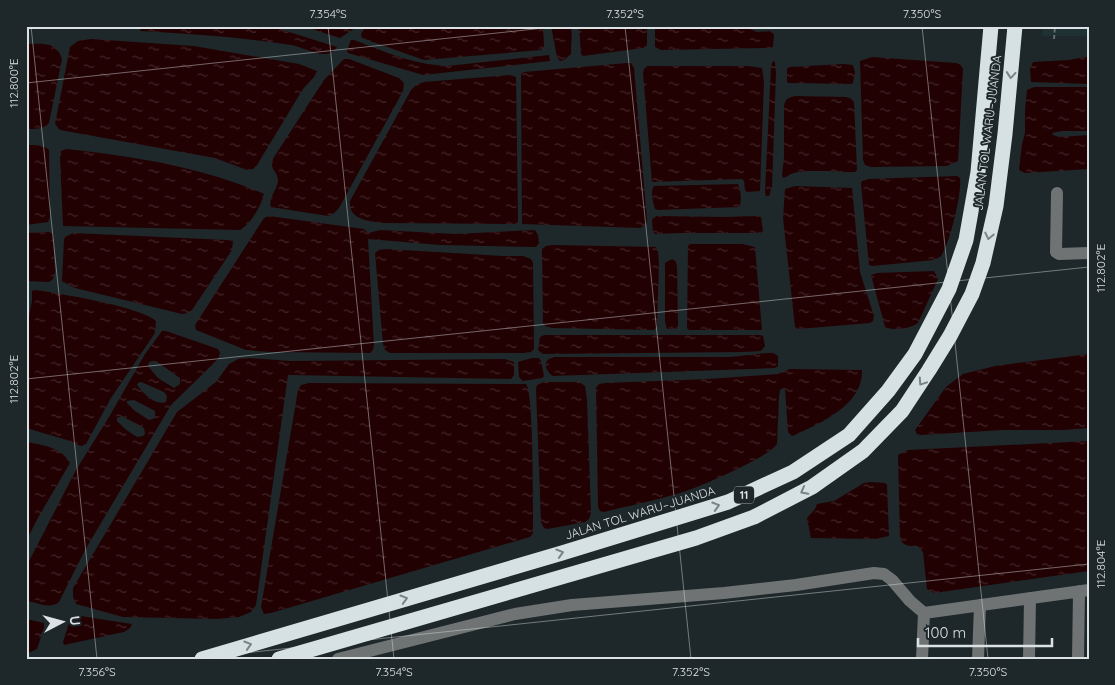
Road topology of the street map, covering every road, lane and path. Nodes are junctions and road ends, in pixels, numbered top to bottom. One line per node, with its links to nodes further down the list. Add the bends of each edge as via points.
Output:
1 (991, 26): 11 (highway, JALAN TOL WARU–JUANDA / 11, one-way to 1, via 728,502 793,472 849,434 888,391 915,354 952,281 966,240 978,172)
2 (1015, 26): 12 (highway, JALAN TOL WARU–JUANDA / 11, one-way to 12, via 996,206 972,294 946,343 902,411 863,451 812,487 754,518)
3 (1056, 26): 4 (path)
4 (1054, 39)
5 (1057, 193): 6 (street, via 1056,252)
6 (1089, 253)
7 (1084, 590): 8 (street); 17 (street)
8 (1030, 598): 9 (street); 16 (street)
9 (980, 605): 10 (street); 15 (street)
10 (924, 613): 13 (street, via 884,574 866,573 724,594 572,605 515,614); 14 (street)
11 (202, 659)
12 (279, 659)
13 (338, 659)
14 (922, 659)
15 (978, 659)
16 (1029, 659)
17 (1078, 659)

